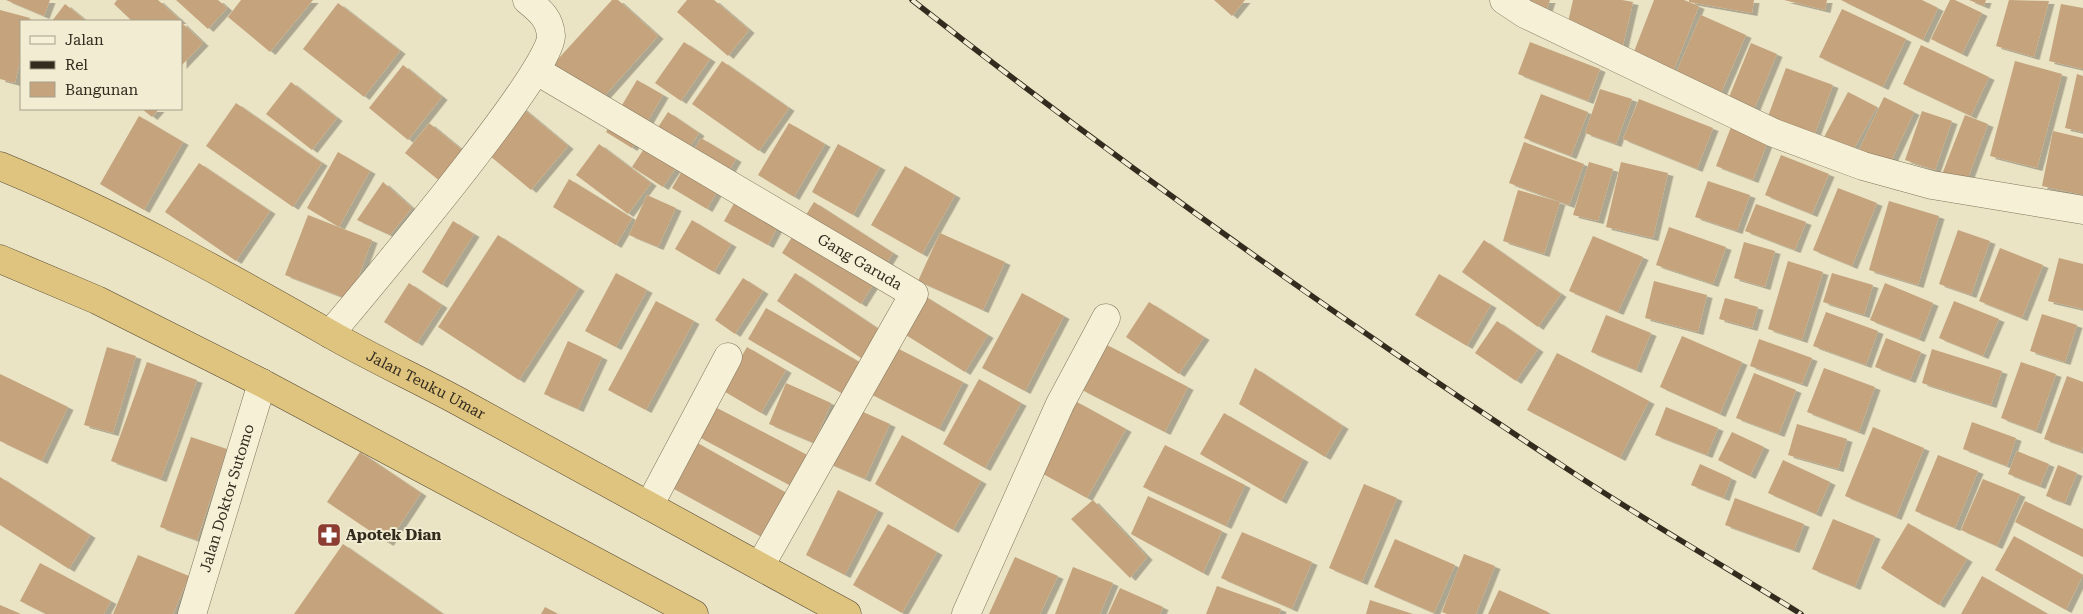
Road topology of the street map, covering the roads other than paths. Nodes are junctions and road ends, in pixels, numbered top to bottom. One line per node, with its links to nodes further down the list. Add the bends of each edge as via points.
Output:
1 (526, 0): 3 (street, via 546,16 551,37)
2 (1504, 0): 5 (street, via 1525,14 1774,133 1863,166 1932,185)
3 (536, 71): 8 (street, via 467,165); 12 (street, Gang Garuda, via 914,294)
4 (0, 166): 8 (highway, Jalan Teuku Umar, via 133,226 292,310)
5 (2083, 210)
6 (0, 259): 10 (highway, via 97,300)
7 (1106, 318): 16 (street, via 1060,404)
8 (330, 334): 11 (highway, Jalan Teuku Umar)
9 (728, 357): 11 (street)
10 (262, 383): 13 (street, Jalan Doktor Sutomo); 14 (highway)
11 (649, 506): 12 (highway, Jalan Teuku Umar)
12 (760, 566): 15 (highway, Jalan Teuku Umar)
13 (192, 614)
14 (694, 614)
15 (847, 614)
16 (966, 614)

